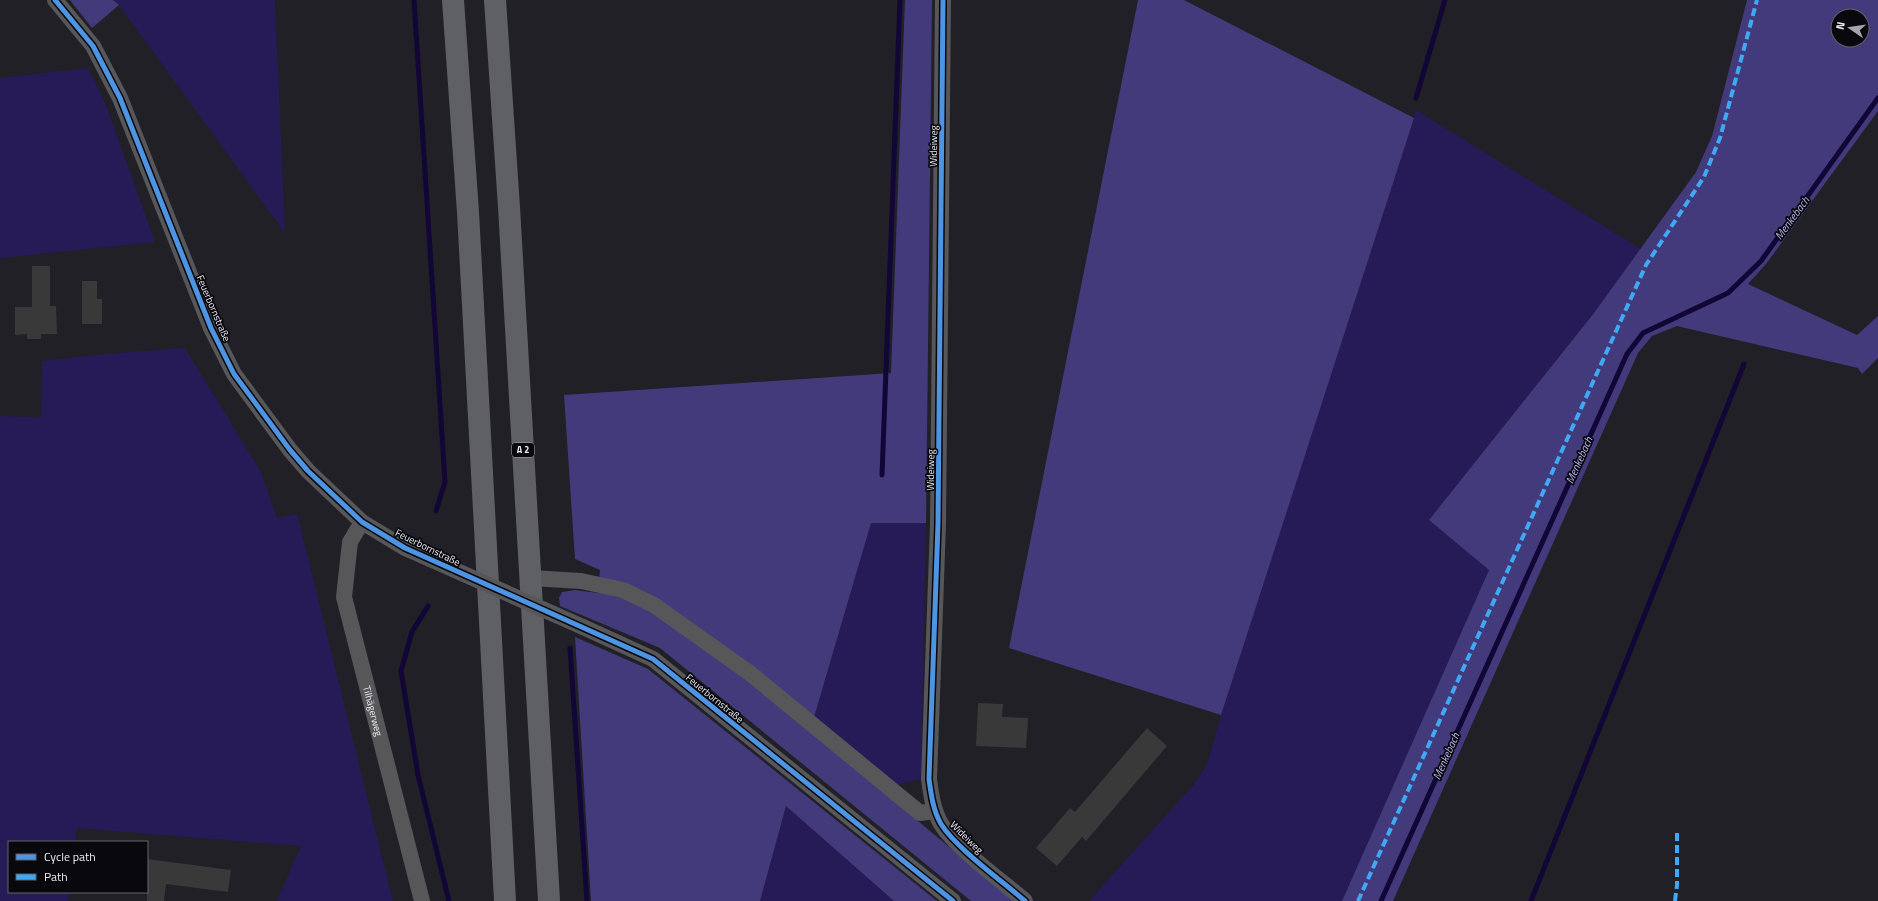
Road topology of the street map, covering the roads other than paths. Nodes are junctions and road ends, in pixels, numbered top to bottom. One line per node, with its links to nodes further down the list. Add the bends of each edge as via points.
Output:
1 (55, 0): 5 (street, Feuerbornstraße, via 93,46 120,98 211,328 234,374 308,471)
2 (453, 0): 9 (highway, via 468,212)
3 (495, 0): 6 (highway, A 2)
4 (944, 0): 7 (street, Wideiweg, via 938,524 929,779)
5 (362, 522): 8 (street, Tilhägerweg, via 350,542 344,597); 11 (street, Feuerbornstraße, bridge, via 405,548 653,659)
6 (531, 578): 7 (street, via 581,581 623,590 654,605 751,674 920,813); 10 (highway, A 2)
7 (935, 811): 12 (street, Wideiweg, via 941,824 962,848)
8 (422, 901)
9 (505, 901)
10 (549, 901)
11 (953, 901)
12 (1025, 901)

